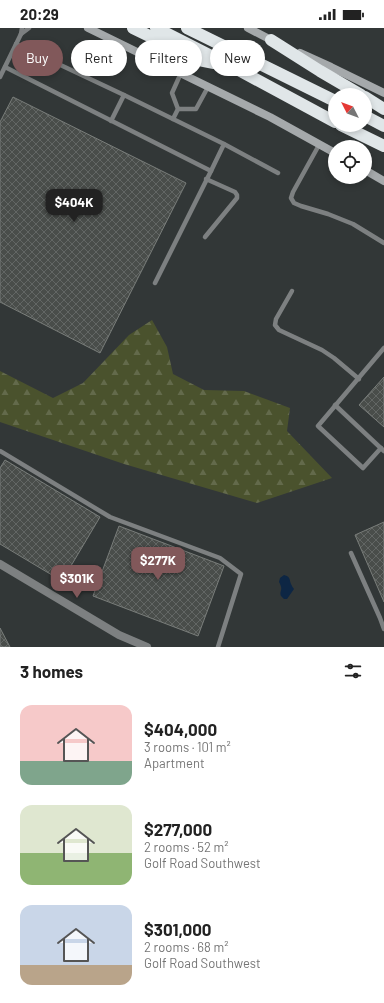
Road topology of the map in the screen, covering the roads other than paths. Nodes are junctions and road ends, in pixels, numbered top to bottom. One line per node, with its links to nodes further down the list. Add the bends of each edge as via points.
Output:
1 (22, 28): 8 (lane)
2 (29, 28): 8 (lane)
3 (88, 28): 11 (main road)
4 (133, 28): 14 (highway, via 199,60)
5 (156, 28): 13 (highway)
6 (187, 28): 25 (highway)
7 (248, 28): 10 (main road)
8 (21, 34): 9 (lane)
9 (18, 40)
10 (271, 40): 22 (highway); 23 (main road)
11 (135, 51)
12 (12, 52): 16 (lane)
13 (210, 55)
14 (210, 62)
15 (63, 66): 24 (lane)
16 (4, 67): 20 (lane); 32 (lane)
17 (180, 76): 27 (lane, via 172,93)
18 (187, 76): 21 (main road)
19 (250, 76): 29 (highway)
20 (0, 77)
21 (208, 87): 27 (lane, via 196,109); 36 (main road)
22 (350, 88)
23 (384, 94)
24 (124, 95): 30 (lane); 32 (lane)
25 (328, 98)
26 (372, 102): 28 (highway)
27 (178, 109): 30 (lane)
28 (384, 109)
29 (328, 118)
30 (173, 119): 35 (lane)
31 (372, 120): 33 (highway)
32 (111, 121): 39 (lane)
33 (384, 126)
34 (355, 132): 37 (highway)
35 (224, 144): 39 (lane); 40 (lane)
36 (319, 144): 38 (main road); 45 (lane, via 293,192 291,198 294,203 353,224)
37 (384, 146)
38 (328, 149)
39 (211, 170): 42 (lane)
40 (278, 172)
41 (372, 174): 43 (main road)
42 (206, 179): 44 (lane, via 235,192 237,198); 46 (lane)
43 (384, 181)
44 (205, 236)
45 (384, 243)
46 (155, 283)
47 (292, 291): 49 (lane, via 275,325 279,330 322,350)
48 (384, 348): 49 (lane)
49 (359, 378): 50 (lane)
50 (335, 405): 51 (lane); 51 (lane, via 318,426 363,468)
51 (382, 449)
52 (0, 451): 57 (lane, via 110,517 220,558 241,574)
53 (351, 552): 55 (lane)
54 (0, 564): 56 (street, via 119,635)
55 (384, 630)
56 (147, 647)
57 (218, 647)

